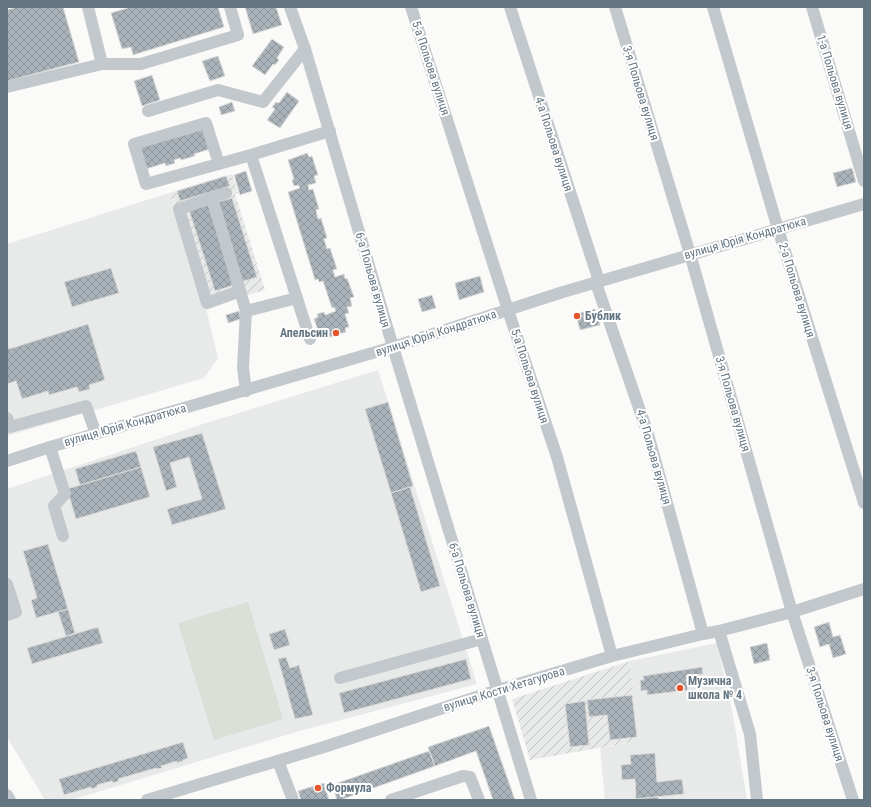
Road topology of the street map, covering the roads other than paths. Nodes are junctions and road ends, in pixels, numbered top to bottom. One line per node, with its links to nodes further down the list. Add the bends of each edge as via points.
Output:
1 (88, 7): 10 (street)
2 (230, 7): 10 (street, via 238,35 141,64)
3 (290, 7): 9 (street, 6-а Польова вулиця)
4 (411, 7): 25 (street, 5-а Польова вулиця)
5 (510, 7): 22 (street, 4-а Польова вулиця)
6 (615, 7): 21 (street, 3-я Польова вулиця)
7 (713, 7): 20 (street, 2-а Польова вулиця)
8 (812, 7): 16 (street, 1-а Польова вулиця)
9 (305, 49): 12 (street, via 264,102 218,90); 13 (street, 6-а Польова вулиця)
10 (102, 64): 11 (street)
11 (7, 87)
12 (148, 111)
13 (330, 131): 14 (street); 28 (street, 6-а Польова вулиця)
14 (251, 155): 15 (street); 24 (street)
15 (219, 164): 15 (street, via 146,184 134,144 206,123)
16 (864, 181)
17 (226, 193): 18 (street)
18 (212, 198): 23 (street); 23 (street, via 179,209 207,303)
19 (864, 204): 20 (street, вулиця Юрія Кондратюка)
20 (778, 229): 21 (street, вулиця Юрія Кондратюка); 34 (street, 2-а Польова вулиця)
21 (690, 254): 22 (street, вулиця Юрія Кондратюка); 38 (street, 3-я Польова вулиця)
22 (598, 282): 25 (street, вулиця Юрія Кондратюка); 41 (street, 4-а Польова вулиця, via 648,434)
23 (240, 291): 26 (street)
24 (297, 298): 26 (street); 27 (street)
25 (508, 310): 28 (street, вулиця Юрія Кондратюка); 43 (street, 5-а Польова вулиця, via 557,457)
26 (246, 311): 29 (street, via 243,368)
27 (310, 339)
28 (393, 347): 29 (street, вулиця Юрія Кондратюка); 42 (street, 6-а Польова вулиця)
29 (246, 391): 31 (street, вулиця Юрія Кондратюка)
30 (7, 418): 31 (street, via 10,427 86,406)
31 (96, 434): 32 (street, вулиця Юрія Кондратюка)
32 (50, 447): 33 (street, вулиця Юрія Кондратюка); 35 (street, via 65,494 54,506)
33 (7, 461)
34 (864, 503)
35 (63, 536)
36 (7, 584): 39 (street, via 16,612)
37 (864, 589): 38 (street, вулиця Кости Хетагурова)
38 (792, 612): 40 (street, вулиця Кости Хетагурова); 55 (street, 3-я Польова вулиця)
39 (7, 615)
40 (720, 631): 41 (street, вулиця Кости Хетагурова); 54 (street, via 750,734)
41 (703, 634): 43 (street, вулиця Кости Хетагурова)
42 (482, 639): 44 (street); 45 (street, 6-а Польова вулиця)
43 (612, 656): 45 (street, вулиця Кости Хетагурова)
44 (340, 678)
45 (498, 690): 46 (street, вулиця Кости Хетагурова); 53 (street, 6-а Польова вулиця)
46 (278, 761): 49 (street, вулиця Кости Хетагурова); 50 (street)
47 (7, 795): 48 (street)
48 (10, 800)
49 (147, 800)
50 (293, 800)
51 (391, 800): 52 (street, via 463,776 470,777)
52 (478, 800)
53 (531, 800)
54 (757, 800)
55 (853, 800)

